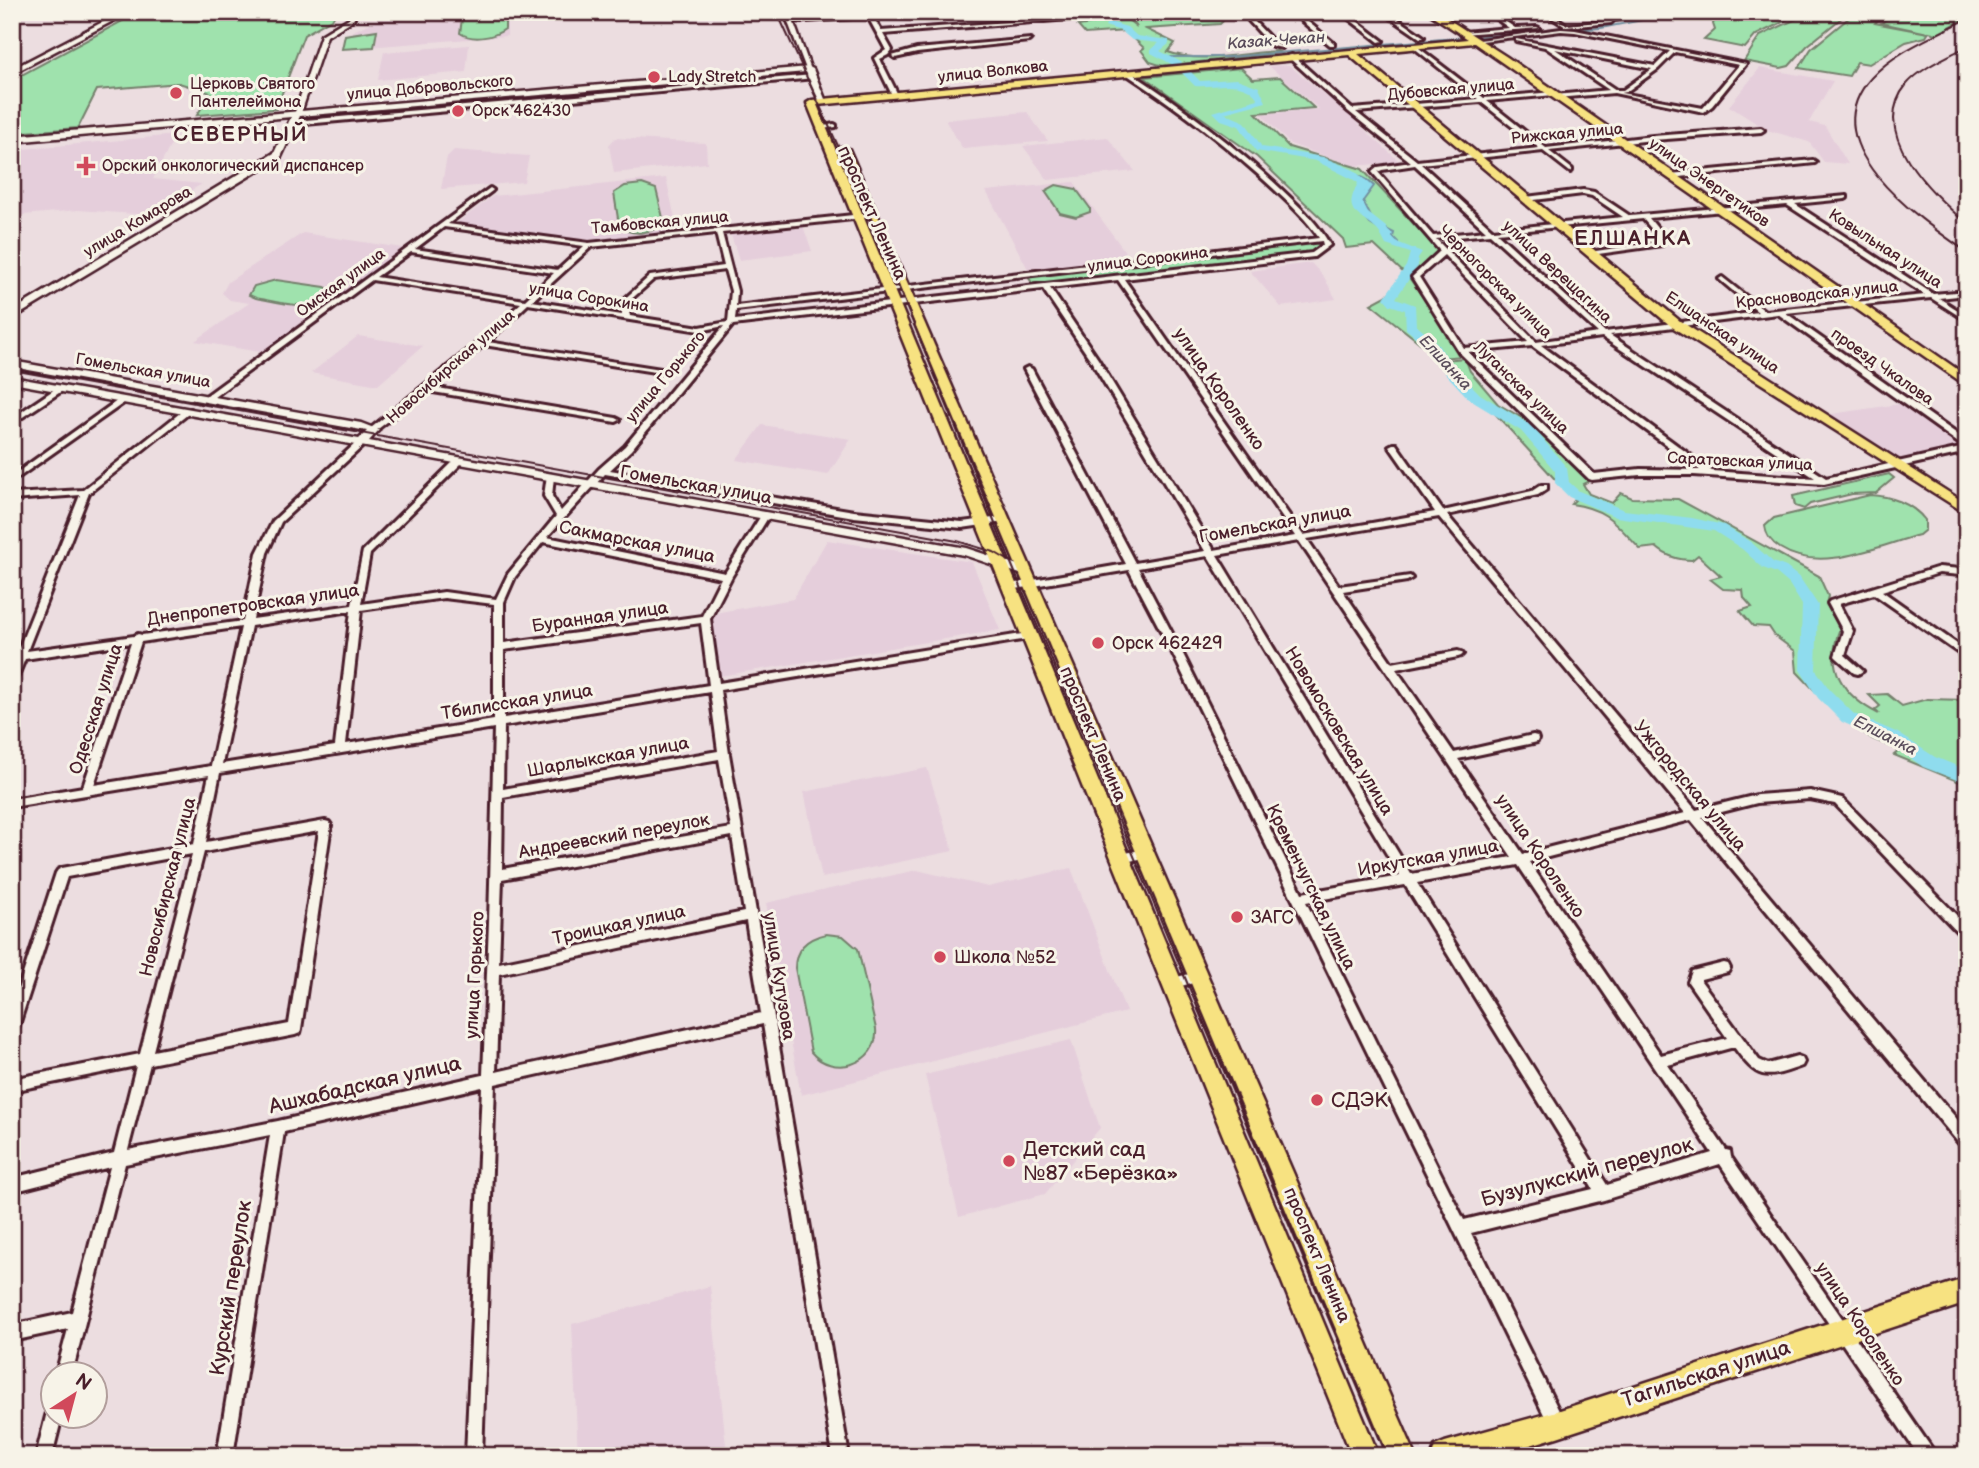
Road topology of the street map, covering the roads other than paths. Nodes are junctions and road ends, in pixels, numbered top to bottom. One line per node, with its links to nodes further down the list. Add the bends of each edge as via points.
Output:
1 (127, 12): 37 (street)
2 (355, 12): 48 (street, улица Комарова, via 324,35)
3 (787, 12): 17 (street, проспект Ленина)
4 (910, 12): 14 (street)
5 (1257, 12): 29 (street, via 1251,20)
6 (1293, 12): 26 (street)
7 (1342, 12): 25 (street)
8 (1384, 12): 21 (street)
9 (1432, 12): 22 (main road, улица Энергетиков)
10 (1489, 12): 19 (street)
11 (1545, 12): 18 (street)
12 (1600, 12): 16 (street)
13 (1656, 12): 16 (street)
14 (869, 14): 17 (street); 20 (street)
15 (1079, 18): 20 (street)
16 (1612, 19): 18 (street)
17 (790, 22): 38 (street, проспект Ленина)
18 (1566, 26): 19 (street)
19 (1513, 29): 22 (street)
20 (880, 33): 32 (street, via 889,50)
21 (1422, 37)
22 (1469, 37): 23 (street); 27 (main road, улица Волкова); 42 (main road, улица Энергетиков)
23 (1510, 38): 28 (street); 31 (street, via 1574,31)
24 (1029, 40): 33 (street)
25 (1381, 41)
26 (1332, 44)
27 (1415, 46): 30 (main road, улица Волкова); 44 (street)
28 (1547, 46): 36 (street); 41 (street)
29 (1280, 47)
30 (1349, 51): 34 (main road, улица Волкова); 46 (main road, Елшанская улица)
31 (1673, 51): 36 (street, Дубовская улица); 41 (street, via 1743,64 1704,110)
32 (886, 54): 33 (street); 35 (street, via 877,58)
33 (895, 56): 35 (street)
34 (1290, 56): 39 (main road, улица Волкова); 47 (street, улица Верещагина)
35 (879, 61): 43 (street)
36 (1656, 68): 41 (street, Дубовская улица, via 1624,91)
37 (12, 72)
38 (811, 73): 40 (main road, улица Добровольского); 45 (main road, проспект Ленина)
39 (1128, 73): 43 (main road, улица Волкова); 72 (street, via 1199,121 1270,181)
40 (800, 74): 45 (main road, проспект Ленина); 48 (main road, улица Добровольского)
41 (1613, 91): 42 (street, Дубовская улица)
42 (1554, 95): 44 (street, Дубовская улица); 51 (main road, улица Энергетиков)
43 (895, 96): 45 (main road, улица Волкова)
44 (1482, 99): 46 (street, Дубовская улица); 52 (street)
45 (818, 103): 64 (main road, проспект Ленина)
46 (1412, 106): 47 (street, Дубовская улица); 53 (main road, Елшанская улица)
47 (1351, 111): 55 (street, улица Верещагина)
48 (296, 118): 50 (main road, улица Добровольского); 94 (main road, улица Комарова, via 278,155 256,171)
49 (1761, 130): 51 (street, Рижская улица)
50 (12, 139)
51 (1624, 143): 52 (street, Рижская улица); 58 (main road, улица Энергетиков)
52 (1547, 150): 53 (street, Рижская улица); 57 (street)
53 (1476, 156): 55 (street, Рижская улица); 61 (main road, Елшанская улица)
54 (1813, 162): 58 (street)
55 (1416, 163): 56 (street, Рижская улица); 69 (street, улица Верещагина)
56 (1376, 170): 71 (street, Черногорская улица, via 1376,176)
57 (1570, 170)
58 (1670, 176): 63 (main road, улица Энергетиков)
59 (490, 190): 67 (street, Омская улица)
60 (1846, 197): 62 (street)
61 (1526, 199): 66 (street, via 1594,194); 68 (main road, Елшанская улица)
62 (1789, 204): 63 (street); 88 (street, Ковыльная улица)
63 (1721, 211): 65 (street); 90 (main road, улица Энергетиков)
64 (865, 215): 70 (street, Тамбовская улица); 87 (main road, проспект Ленина)
65 (1645, 217): 66 (street); 77 (street, via 1662,239 1660,244)
66 (1628, 218): 68 (street)
67 (442, 225): 73 (street, Тамбовская улица); 74 (street, Омская улица)
68 (1558, 225): 69 (street); 77 (main road, Елшанская улица)
69 (1493, 231): 71 (street); 99 (street, улица Верещагина)
70 (719, 232): 73 (street, Тамбовская улица); 79 (street)
71 (1431, 238): 76 (street, Черногорская улица)
72 (1324, 239): 75 (street, улица Сорокина); 78 (street, улица Сорокина, via 1327,245 1314,255)
73 (589, 245): 80 (street, Новосибирская улица)
74 (411, 250): 80 (street); 82 (street, Омская улица)
75 (1240, 250): 78 (street); 81 (street, улица Сорокина)
76 (1444, 251): 101 (street, Черногорская улица); 102 (street, Луганская улица, via 1415,277)
77 (1591, 253): 98 (main road, Елшанская улица)
78 (1244, 262): 83 (street, улица Сорокина)
79 (728, 268): 91 (street); 95 (street, via 652,277 623,303)
80 (558, 272): 89 (street, Новосибирская улица)
81 (1026, 274): 85 (street, Новомосковская улица); 87 (street, улица Сорокина)
82 (371, 278): 89 (street, улица Сорокина); 110 (street, Омская улица)
83 (1120, 278): 85 (street, улица Сорокина); 136 (street, улица Короленко)
84 (1722, 279): 93 (street)
85 (1040, 287): 87 (street, улица Сорокина); 138 (street, Новомосковская улица, via 1094,359)
86 (1967, 293): 88 (street, Красноводская улица)
87 (900, 296): 91 (street, улица Сорокина); 97 (street, улица Сорокина); 135 (main road, проспект Ленина)
88 (1934, 298): 90 (street, Красноводская улица); 96 (street, Ковыльная улица)
89 (525, 302): 95 (street, улица Сорокина); 100 (street, Новосибирская улица)
90 (1858, 305): 92 (street, Красноводская улица); 107 (main road, улица Энергетиков)
91 (733, 308): 97 (street)
92 (1781, 313): 93 (street, Красноводская улица); 118 (street, проезд Чкалова)
93 (1764, 314): 98 (street, Красноводская улица)
94 (12, 316)
95 (627, 319): 97 (street, улица Сорокина, via 700,329)
96 (1967, 319)
97 (732, 323): 121 (street, улица Горького, via 635,439)
98 (1676, 324): 99 (street, Красноводская улица); 120 (main road, Елшанская улица)
99 (1603, 334): 101 (street, Красноводская улица); 126 (street, улица Верещагина)
100 (482, 343): 105 (street); 109 (street, Новосибирская улица)
101 (1534, 344): 102 (street, Красноводская улица); 122 (street, Черногорская улица)
102 (1462, 350): 124 (street, Луганская улица)
103 (12, 364): 110 (street, Гомельская улица)
104 (1028, 369): 140 (street, Кременчугская улица)
105 (661, 371)
106 (12, 380): 108 (street, Гомельская улица)
107 (1967, 382)
108 (61, 389): 111 (street, Гомельская улица); 114 (street)
109 (427, 389): 113 (street); 115 (street, Новосибирская улица)
110 (207, 398): 115 (street, Гомельская улица)
111 (124, 400): 112 (street, Гомельская улица); 125 (street)
112 (188, 411): 116 (street, Гомельская улица); 129 (street)
113 (616, 420)
114 (12, 422)
115 (374, 430): 116 (street)
116 (361, 443): 119 (street, Гомельская улица); 150 (street, Новосибирская улица, via 277,521 262,553)
117 (1393, 446): 132 (street, Ужгородская улица)
118 (1967, 447): 120 (street, Саратовская улица)
119 (460, 460): 123 (street, Гомельская улица); 148 (street, via 366,553)
120 (1897, 466): 126 (street, Саратовская улица); 131 (main road, Елшанская улица)
121 (602, 471): 127 (street, улица Горького); 135 (street, Гомельская улица, via 854,514 962,525)
122 (1712, 474): 124 (street, Саратовская улица, via 1640,472); 126 (street, Саратовская улица)
123 (550, 477): 127 (street, Гомельская улица); 134 (street, via 548,496)
124 (1592, 477)
125 (12, 480)
126 (1824, 481)
127 (590, 484): 133 (street, Гомельская улица); 134 (street, улица Горького)
128 (1544, 486): 132 (street, Гомельская улица)
129 (85, 492): 130 (street); 155 (street)
130 (12, 498)
131 (1967, 510)
132 (1441, 514): 136 (street, Гомельская улица); 172 (street, Ужгородская улица)
133 (765, 516): 139 (street, Гомельская улица); 142 (street)
134 (561, 517): 137 (street, улица Горького)
135 (992, 521): 139 (main road, проспект Ленина); 144 (main road, проспект Ленина)
136 (1299, 538): 138 (street, Гомельская улица); 145 (street, улица Короленко)
137 (541, 539): 142 (street, Сакмарская улица); 147 (street, улица Горького, via 511,576)
138 (1211, 553): 140 (street, Гомельская улица); 179 (street, Новомосковская улица)
139 (997, 561): 144 (main road, проспект Ленина)
140 (1130, 567): 144 (street, Гомельская улица); 180 (street, Кременчугская улица, via 1176,650)
141 (1964, 573): 146 (street, via 1939,570)
142 (727, 576): 149 (street)
143 (1407, 578): 145 (street)
144 (1020, 581): 151 (main road, проспект Ленина); 161 (main road, проспект Ленина)
145 (1338, 589): 157 (street, улица Короленко)
146 (1875, 590): 156 (street); 158 (street, via 1833,603 1848,631 1840,656)
147 (499, 602): 148 (street, Днепропетровская улица, via 444,595); 153 (street, улица Горького)
148 (356, 608): 150 (street, Днепропетровская улица); 165 (street)
149 (705, 619): 153 (street, Буранная улица); 160 (street, улица Кутузова)
150 (248, 621): 152 (street, Днепропетровская улица); 168 (street, Новосибирская улица)
151 (1028, 636): 160 (street, Тбилисская улица); 162 (main road, проспект Ленина)
152 (138, 637): 155 (street, Днепропетровская улица); 169 (street, Одесская улица)
153 (499, 647): 163 (street, улица Горького)
154 (1458, 654): 157 (street)
155 (17, 656): 159 (street)
156 (1967, 656)
157 (1388, 667): 167 (street, улица Короленко)
158 (1858, 671)
159 (12, 678)
160 (716, 686): 163 (street, Тбилисская улица); 166 (street, улица Кутузова)
161 (1079, 700): 162 (street); 175 (main road, проспект Ленина)
162 (1056, 704): 176 (main road, проспект Ленина)
163 (499, 723): 165 (street, Тбилисская улица); 170 (street, улица Горького)
164 (1534, 739): 167 (street)
165 (340, 749): 168 (street, Тбилисская улица)
166 (724, 754): 170 (street, Шарлыкская улица); 173 (street, улица Кутузова)
167 (1452, 757): 177 (street, улица Короленко)
168 (216, 770): 169 (street, Тбилисская улица); 174 (street, Новосибирская улица)
169 (87, 791): 171 (street, Тбилисская улица)
170 (498, 794): 178 (street, улица Горького)
171 (12, 803)
172 (1692, 816): 177 (street, Иркутская улица); 182 (street, Иркутская улица, via 1758,799 1810,795 1838,801); 198 (street, Ужгородская улица)
173 (737, 831): 178 (street, Андреевский переулок); 181 (street, улица Кутузова)
174 (199, 848): 188 (street, via 62,873); 192 (street, Новосибирская улица); 192 (street, via 325,825 295,1029)
175 (1145, 854): 176 (street); 185 (main road, проспект Ленина)
176 (1120, 858): 186 (main road, проспект Ленина)
177 (1519, 860): 179 (street, Иркутская улица); 193 (street, улица Короленко)
178 (497, 875): 184 (street, улица Горького)
179 (1408, 879): 180 (street, Иркутская улица); 202 (street, Новомосковская улица)
180 (1298, 899): 204 (street, Кременчугская улица)
181 (751, 915): 184 (street, Троицкая улица); 187 (street, улица Кутузова)
182 (1967, 934)
183 (1724, 968): 191 (street, via 1696,975 1694,982)
184 (493, 970): 195 (street, улица Горького)
185 (1198, 978): 186 (street); 189 (main road, проспект Ленина)
186 (1172, 983): 190 (main road, проспект Ленина)
187 (768, 1017): 195 (street, Ашхабадская улица); 216 (street, улица Кутузова)
188 (12, 1028)
189 (1222, 1034): 190 (street); 203 (main road, проспект Ленина)
190 (1196, 1040): 205 (main road, проспект Ленина)
191 (1737, 1041): 193 (street); 194 (street, via 1754,1063 1768,1070)
192 (145, 1059): 196 (street); 200 (street, Новосибирская улица)
193 (1660, 1061): 199 (street, улица Короленко)
194 (1797, 1062)
195 (487, 1079): 197 (street, Ашхабадская улица); 215 (street, улица Горького)
196 (12, 1086)
197 (278, 1127): 200 (street, Ашхабадская улица); 214 (street, Курский переулок)
198 (1967, 1142)
199 (1725, 1157): 202 (street, Бузулукский переулок); 208 (street, улица Короленко)
200 (120, 1158): 201 (street, Ашхабадская улица); 207 (street, Новосибирская улица)
201 (12, 1185)
202 (1604, 1193): 204 (street, Бузулукский переулок)
203 (1305, 1226): 205 (street); 218 (main road, проспект Ленина)
204 (1461, 1228): 211 (street, Кременчугская улица)
205 (1275, 1235): 217 (main road, проспект Ленина)
206 (1967, 1290): 208 (main road, Тагильская улица)
207 (76, 1319): 209 (street); 210 (street, Новосибирская улица)
208 (1841, 1329): 211 (main road, Тагильская улица); 220 (street, улица Короленко)
209 (12, 1332)
210 (67, 1360)
211 (1557, 1424): 219 (main road, Тагильская улица)
212 (50, 1430): 213 (street)
213 (44, 1456)
214 (225, 1456)
215 (474, 1456)
216 (841, 1456)
217 (1366, 1456)
218 (1403, 1456)
219 (1445, 1456)
220 (1929, 1456)

